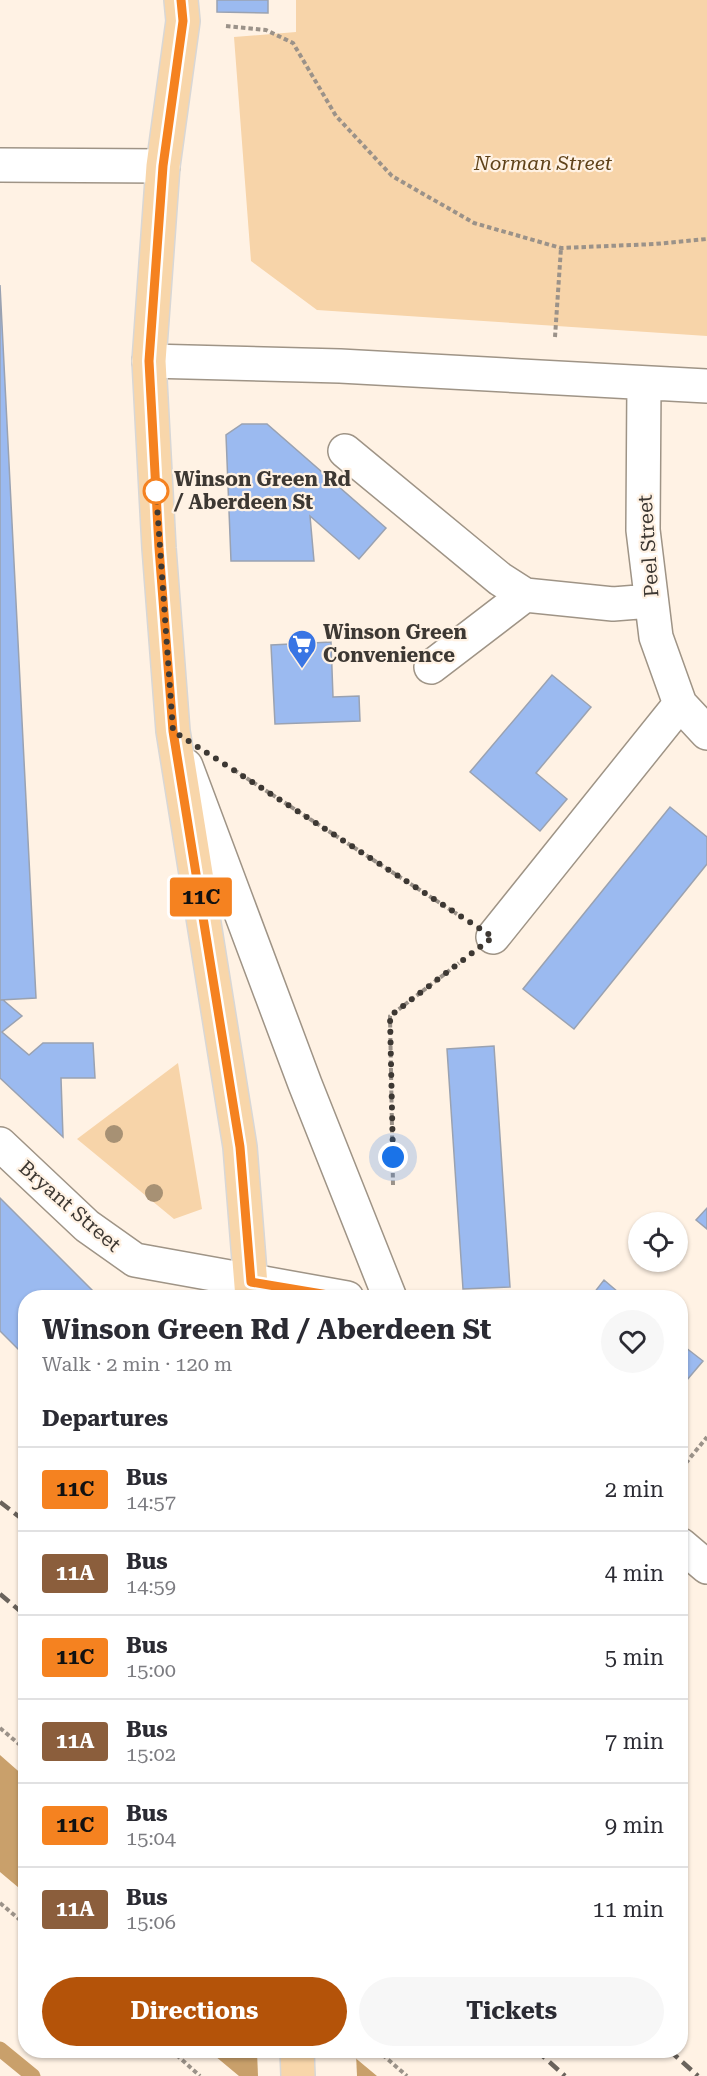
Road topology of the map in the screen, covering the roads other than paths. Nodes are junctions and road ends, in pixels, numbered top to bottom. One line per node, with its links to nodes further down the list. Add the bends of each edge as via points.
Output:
1 (182, 10): 3 (main road)
2 (0, 165): 3 (street)
3 (163, 166): 4 (main road)
4 (149, 361): 5 (street, via 340,366); 12 (main road)
5 (644, 383): 6 (street); 9 (street, Peel Street, via 643,530)
6 (707, 386)
7 (345, 451): 8 (street, via 500,579)
8 (525, 595): 9 (street, via 613,604); 10 (street)
9 (651, 601): 11 (street, Peel Street, via 656,637)
10 (432, 667)
11 (680, 704): 13 (street, Peel Street); 14 (street)
12 (173, 731): 16 (main road, via 240,1147); 17 (street)
13 (707, 733)
14 (493, 937)
15 (0, 1144): 16 (street, Bryant Street, via 87,1226 135,1260)
16 (251, 1290)
17 (387, 1290)
18 (688, 1551): 19 (street)
19 (707, 1567)
20 (297, 2058): 21 (main road)
21 (298, 2076)

